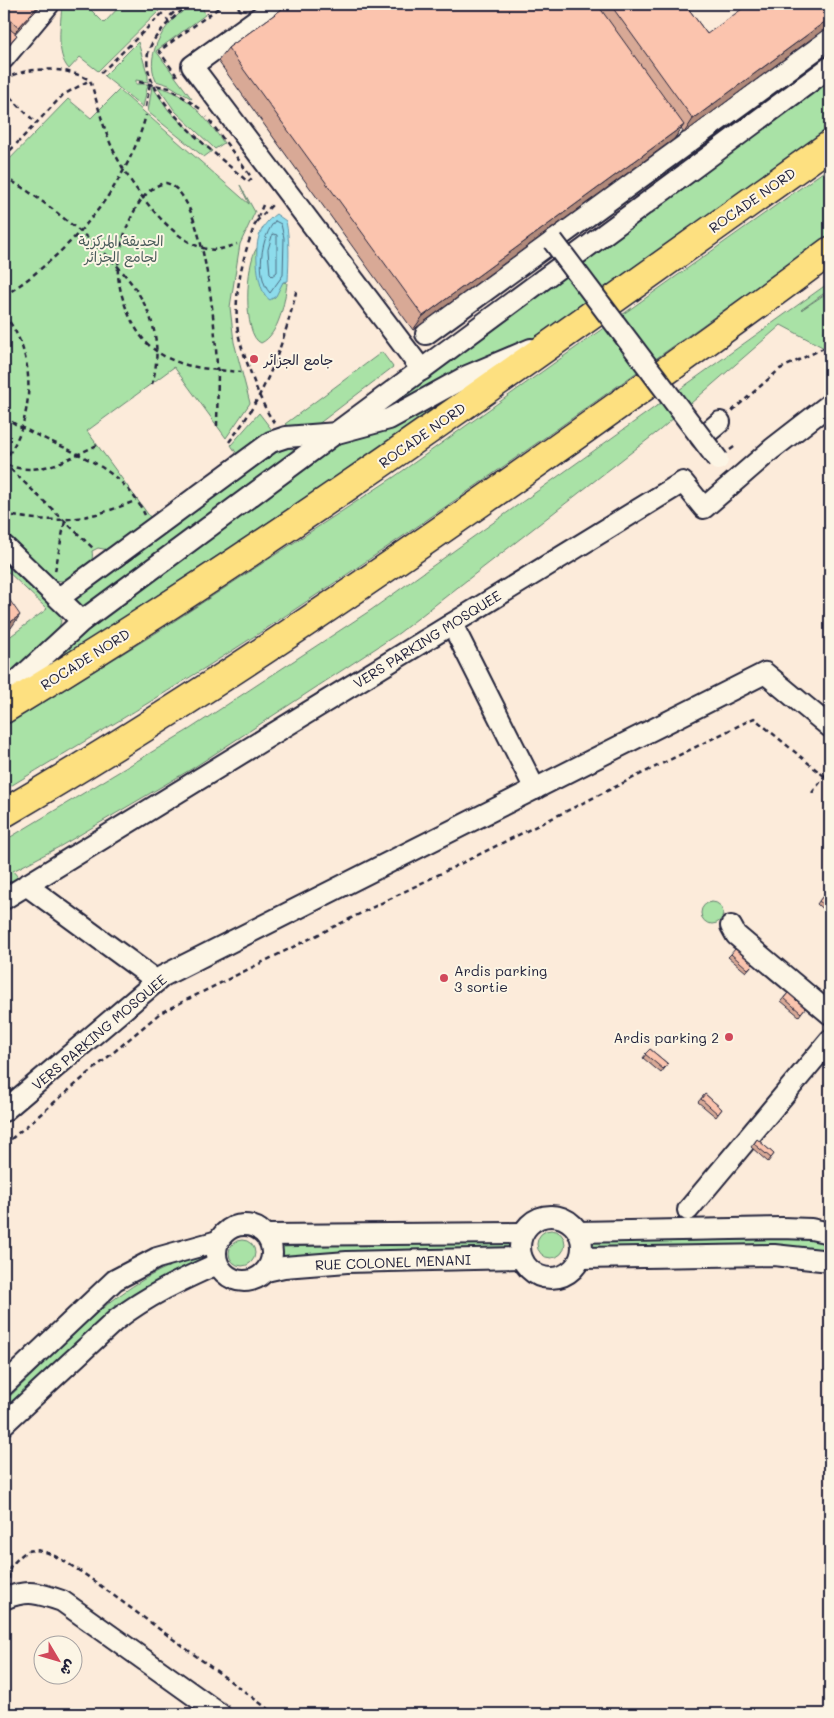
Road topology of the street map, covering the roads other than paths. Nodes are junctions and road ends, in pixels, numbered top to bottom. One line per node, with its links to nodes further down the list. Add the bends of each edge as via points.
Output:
1 (49, 4): 4 (street)
2 (278, 4): 13 (street, via 192,66)
3 (830, 39): 7 (street)
4 (4, 58)
5 (830, 67): 13 (street)
6 (830, 145): 11 (highway, ROCADE NORD)
7 (553, 241): 12 (street); 17 (street, bridge)
8 (830, 250): 10 (highway)
9 (830, 263): 10 (highway)
10 (751, 311): 23 (highway)
11 (571, 330): 16 (street, via 467,376 389,419); 25 (highway, ROCADE NORD, via 170,605)
12 (426, 334)
13 (422, 370): 16 (street)
14 (830, 404): 22 (street, VERS PARKING MOSQUEE, via 704,508 683,482)
15 (720, 422): 17 (street)
16 (337, 434): 20 (street, via 288,435 271,442 108,561); 21 (street)
17 (701, 438): 18 (street, bridge)
18 (718, 460)
19 (4, 546): 20 (street)
20 (54, 594): 21 (street)
21 (82, 621): 24 (street)
22 (452, 624): 27 (street); 30 (street, VERS PARKING MOSQUEE)
23 (292, 634): 28 (highway); 29 (highway, via 210,698)
24 (4, 694)
25 (4, 709)
26 (830, 727): 27 (street, VERS PARKING MOSQUEE, via 765,673)
27 (535, 789): 33 (street, VERS PARKING MOSQUEE)
28 (4, 813)
29 (4, 827)
30 (26, 886): 31 (street, VERS PARKING MOSQUEE); 33 (street)
31 (4, 899)
32 (731, 926): 34 (street, via 736,935)
33 (156, 982): 36 (street, VERS PARKING MOSQUEE)
34 (830, 1014)
35 (830, 1040): 37 (street)
36 (4, 1112)
37 (688, 1210)
38 (578, 1232): 39 (street, via 564,1218 551,1215 540,1217); 40 (street, via 782,1228); 44 (street, via 582,1239)
39 (522, 1233): 41 (street, RUE COLONEL MENANI); 43 (street, via 519,1244)
40 (830, 1233)
41 (266, 1235): 42 (street, via 243,1224 232,1226); 47 (street, via 272,1254)
42 (218, 1241): 46 (street, via 215,1251); 48 (street, via 157,1258 115,1280)
43 (521, 1258): 44 (street, via 526,1268 536,1275 554,1278 565,1275); 47 (street, RUE COLONEL MENANI, via 347,1262)
44 (580, 1258): 45 (street, via 774,1255)
45 (830, 1261)
46 (217, 1264): 47 (street, via 231,1279 242,1282 258,1278); 49 (street, via 134,1305)
47 (266, 1271)
48 (4, 1385)
49 (4, 1424)
50 (5, 1598): 51 (street, via 19,1593 39,1593 62,1602)
51 (220, 1714)

